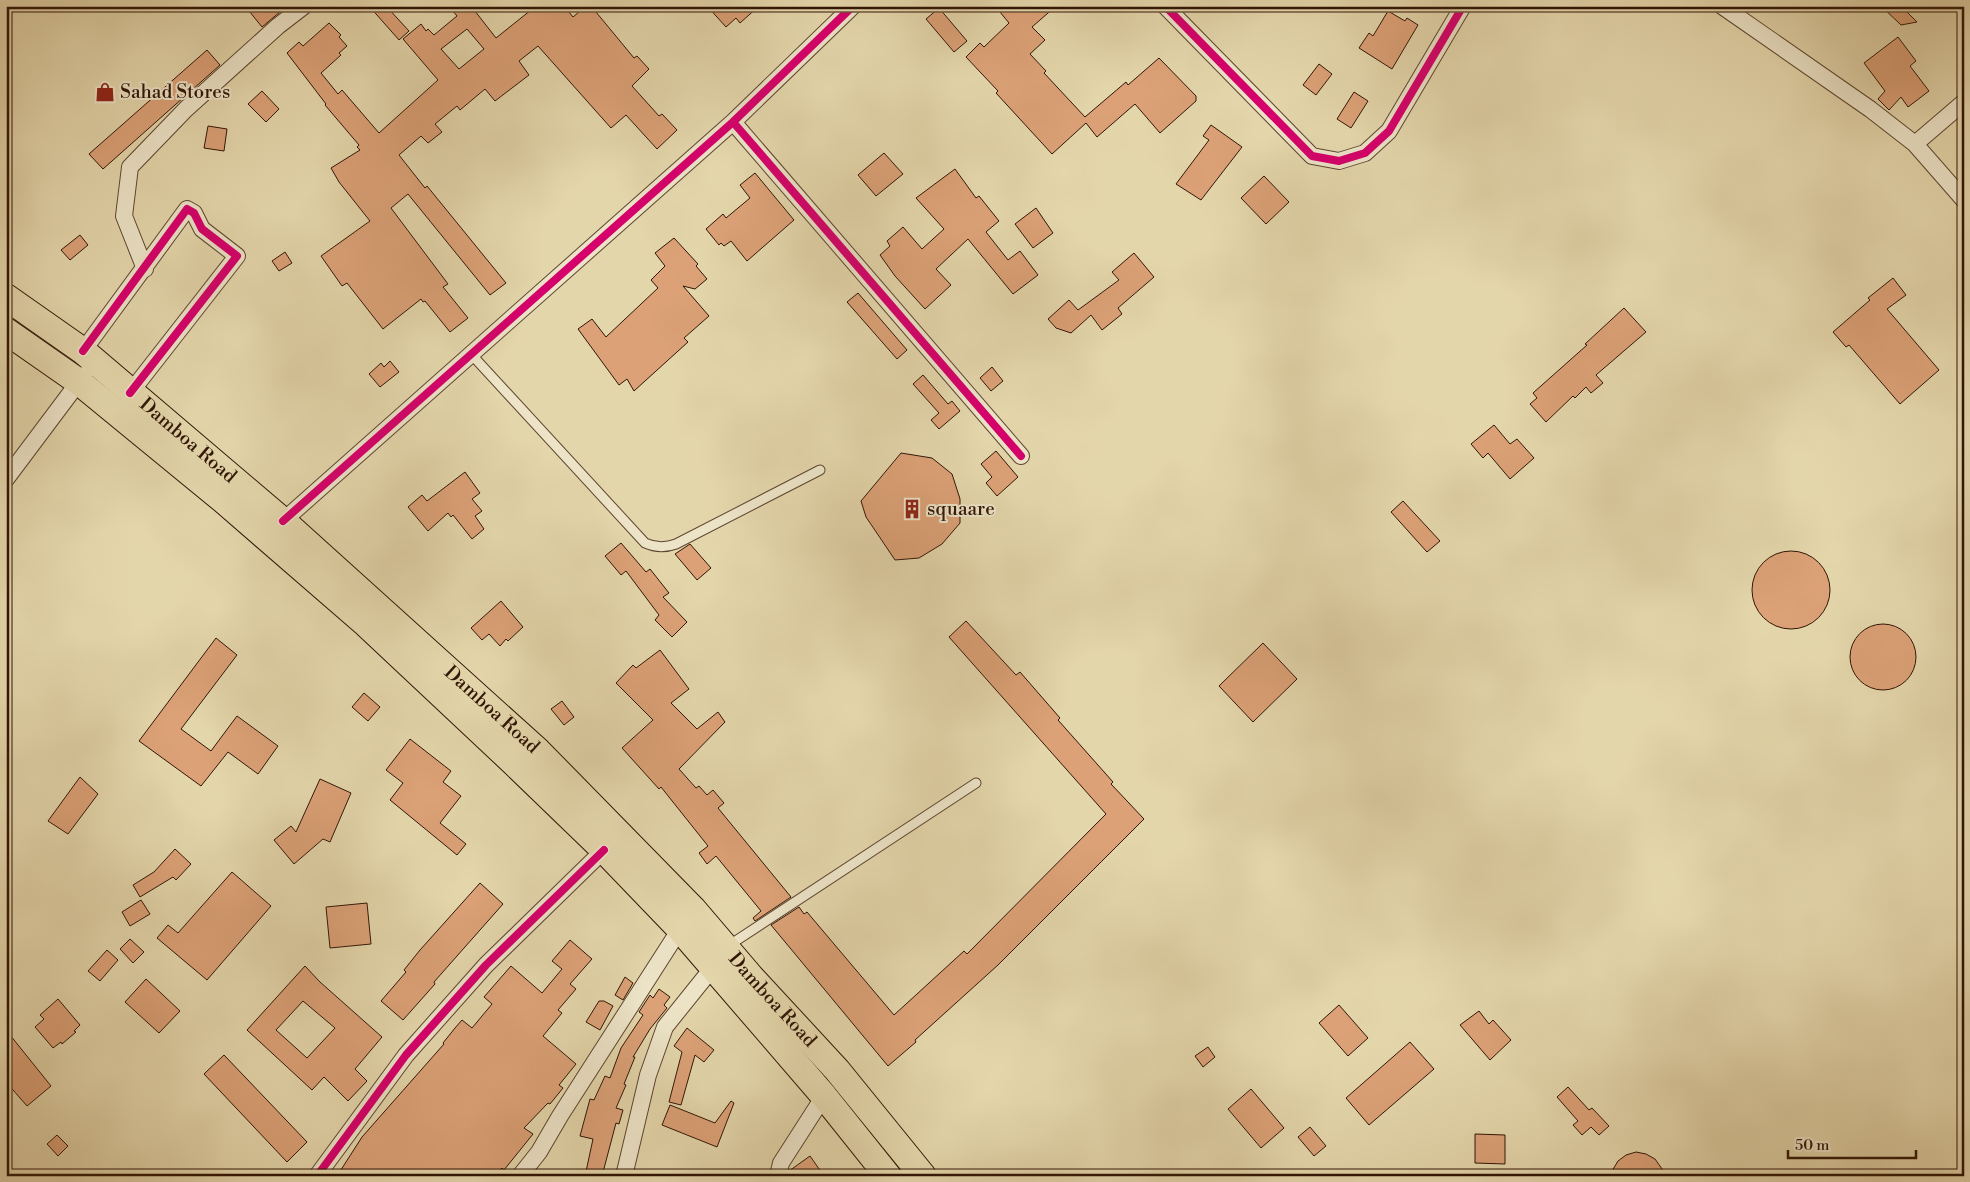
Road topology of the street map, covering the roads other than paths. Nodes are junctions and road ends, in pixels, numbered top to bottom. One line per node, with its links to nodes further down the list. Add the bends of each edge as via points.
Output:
1 (304, 6): 10 (street, via 186,110 130,167 124,216)
2 (853, 6): 7 (street)
3 (1165, 6): 4 (street, via 1312,156 1339,162 1365,153 1389,131)
4 (1463, 6)
5 (1726, 7): 8 (street)
6 (1964, 102): 8 (street)
7 (733, 122): 13 (street); 17 (street)
8 (1915, 144): 9 (street)
9 (1964, 200)
10 (145, 269): 14 (street, via 134,280); 16 (street, via 187,209 194,213 202,229 237,256)
11 (6, 297): 14 (main road, Damboa Road)
12 (6, 331): 15 (main road, Damboa Road)
13 (471, 354): 18 (lane, via 645,543 653,546 676,544); 20 (street)
14 (89, 356): 15 (street); 16 (main road, Damboa Road)
15 (79, 382): 19 (street); 22 (main road, Damboa Road, via 223,500 366,624)
16 (130, 393): 20 (main road, Damboa Road)
17 (1021, 456)
18 (820, 470)
19 (6, 479)
20 (283, 521): 24 (main road, Damboa Road, via 538,751 693,909)
21 (976, 783): 24 (lane)
22 (604, 850): 23 (main road, Damboa Road); 26 (street, via 486,965 412,1048)
23 (680, 929): 24 (main road, Damboa Road); 27 (street, via 539,1152)
24 (720, 957): 25 (main road, Damboa Road); 28 (street, via 665,1027 648,1075); 31 (main road, Damboa Road, via 751,976 837,1070)
25 (824, 1096): 29 (street, via 781,1163); 30 (main road, Damboa Road)
26 (317, 1176)
27 (520, 1176)
28 (624, 1176)
29 (778, 1176)
30 (888, 1176)
31 (923, 1176)

